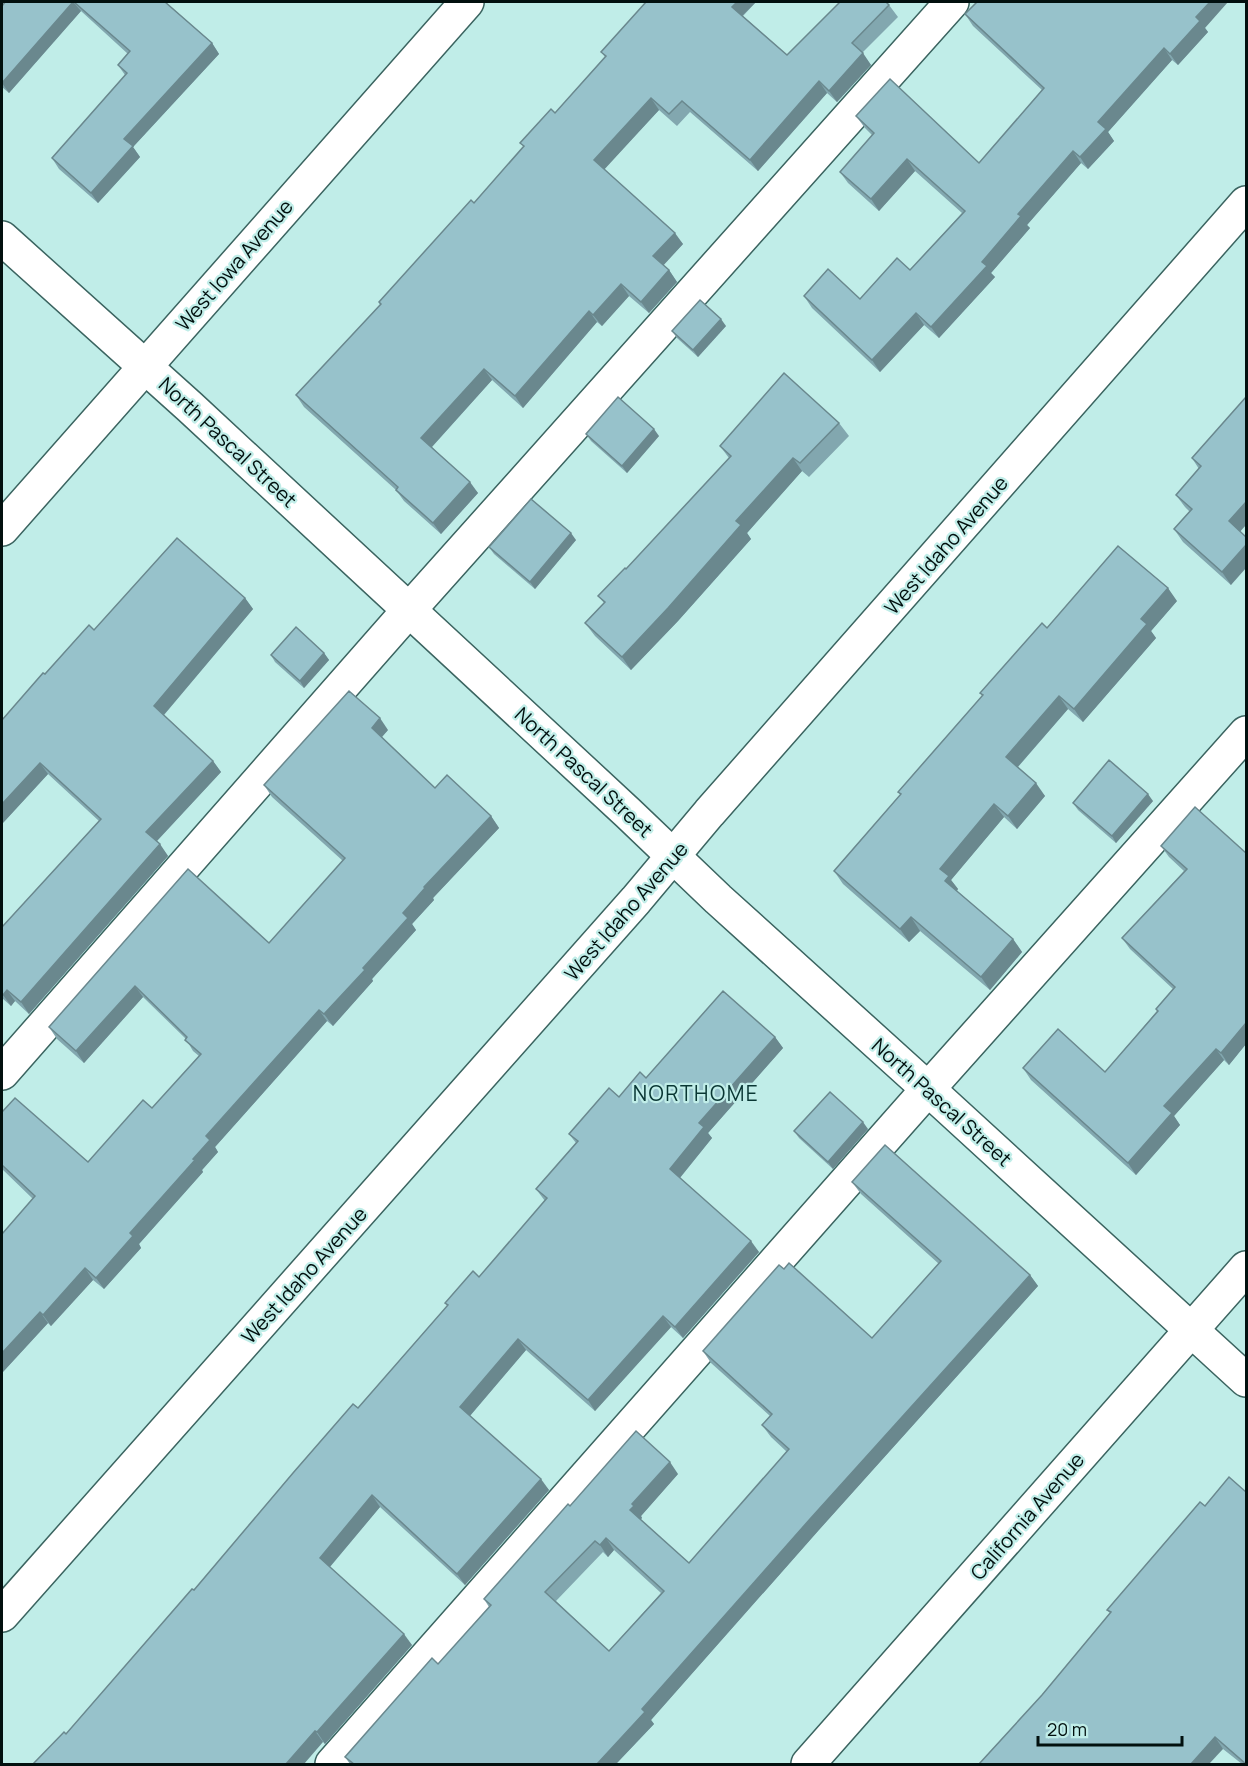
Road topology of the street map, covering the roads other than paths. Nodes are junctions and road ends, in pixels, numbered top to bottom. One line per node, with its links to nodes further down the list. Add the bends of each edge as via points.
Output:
1 (467, 2): 5 (street, West Iowa Avenue)
2 (952, 2): 7 (street)
3 (1246, 203): 9 (street, West Idaho Avenue)
4 (2, 238): 5 (street, North Pascal Street)
5 (146, 367): 6 (street, West Iowa Avenue); 7 (street, North Pascal Street)
6 (2, 529)
7 (409, 610): 9 (street, North Pascal Street); 10 (street)
8 (1246, 733): 11 (street)
9 (674, 857): 11 (street, North Pascal Street); 15 (street, West Idaho Avenue)
10 (2, 1073)
11 (928, 1089): 13 (street, North Pascal Street); 16 (street)
12 (1246, 1268): 13 (street, California Avenue)
13 (1192, 1330): 14 (street, North Pascal Street); 17 (street, California Avenue)
14 (1246, 1380)
15 (2, 1615)
16 (332, 1764)
17 (808, 1764)

